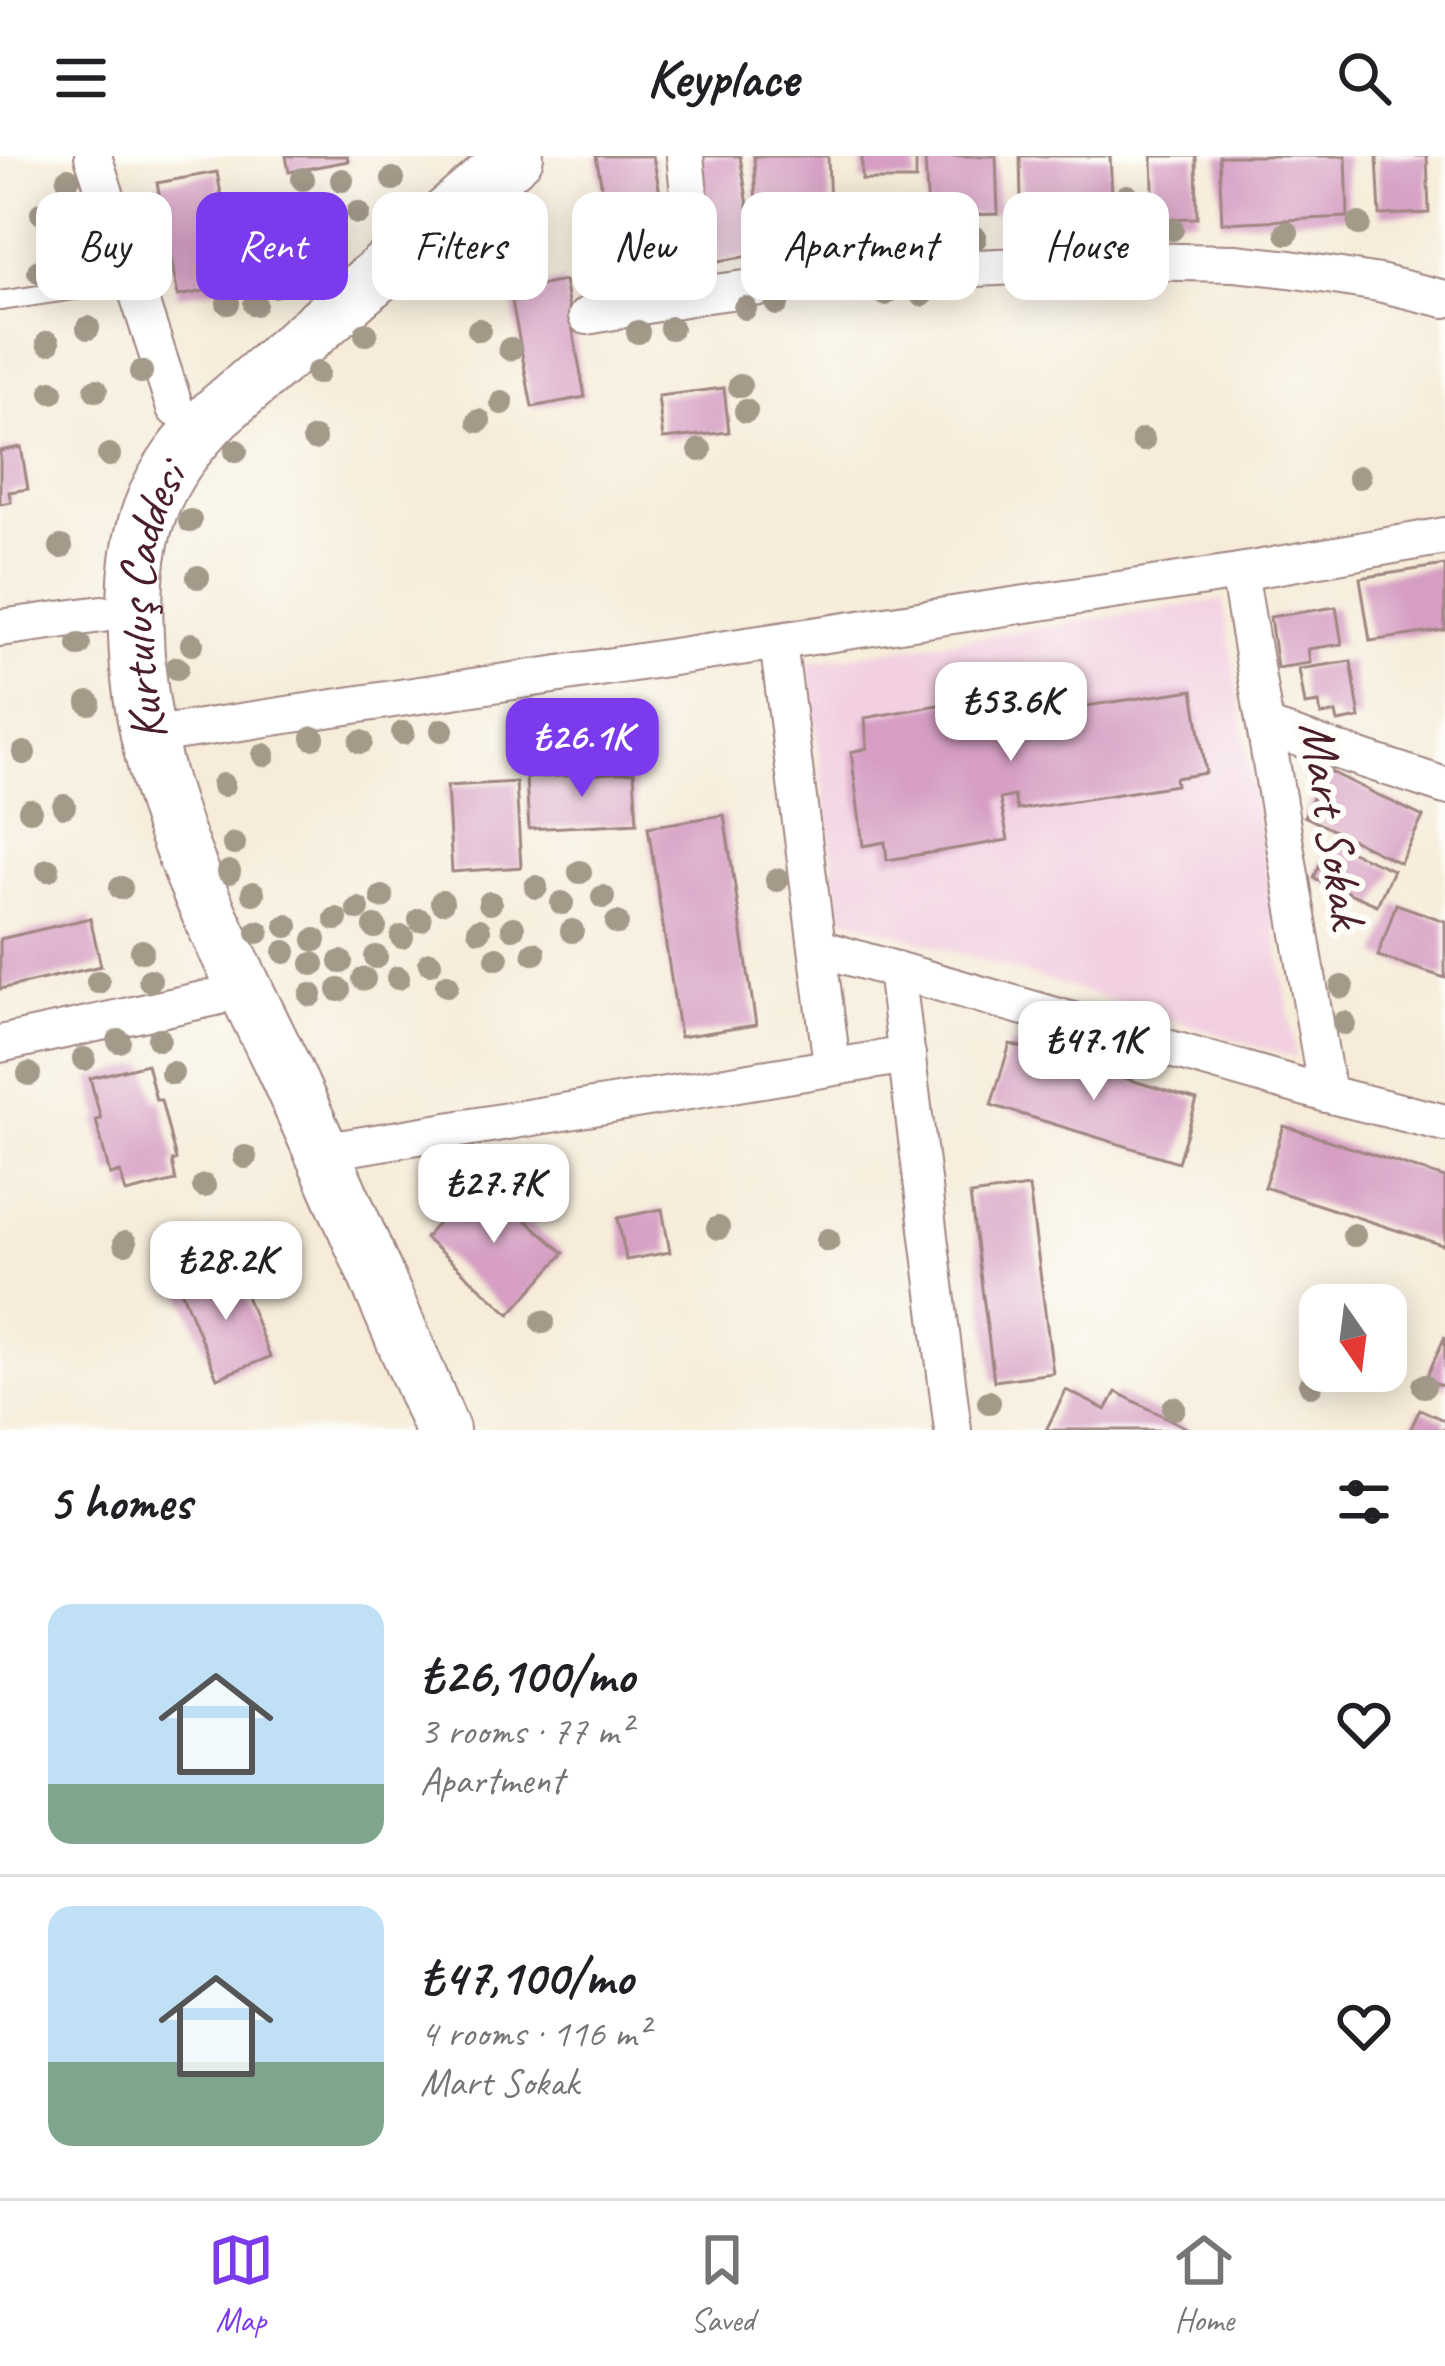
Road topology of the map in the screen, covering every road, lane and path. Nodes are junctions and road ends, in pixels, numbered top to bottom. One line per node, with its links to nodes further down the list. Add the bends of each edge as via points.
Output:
1 (93, 156): 5 (street)
2 (470, 156): 14 (main road, Kurtuluş Caddesi)
3 (516, 156): 21 (main road, Kurtuluş Caddesi, via 216,414 178,456 149,512 136,567)
4 (685, 156): 6 (street)
5 (105, 192)
6 (689, 192)
7 (717, 293): 9 (street, via 865,273 1127,260 1290,268)
8 (36, 296): 12 (lane)
9 (1445, 299)
10 (139, 300): 14 (street)
11 (673, 300): 13 (street)
12 (0, 301)
13 (587, 316)
14 (175, 408): 17 (main road, Kurtuluş Caddesi, via 146,442 118,497)
15 (1445, 536): 16 (street)
16 (1239, 572): 19 (street); 20 (street, Mart Sokak)
17 (102, 614): 18 (street); 25 (main road, Kurtuluş Caddesi, via 137,818)
18 (0, 628)
19 (778, 641): 21 (street); 23 (street)
20 (1266, 727): 22 (street); 29 (street, Mart Sokak)
21 (147, 736): 31 (main road, Kurtuluş Caddesi, via 178,844)
22 (1445, 787)
23 (819, 948): 24 (street); 28 (street)
24 (896, 970): 27 (street); 29 (street)
25 (216, 997): 26 (street); 32 (main road, Kurtuluş Caddesi)
26 (0, 1043)
27 (907, 1055): 28 (street); 34 (street)
28 (832, 1065): 31 (street)
29 (1327, 1094): 30 (street)
30 (1440, 1114)
31 (321, 1152): 33 (main road, Kurtuluş Caddesi)
32 (404, 1430)
33 (442, 1430)
34 (953, 1430)

